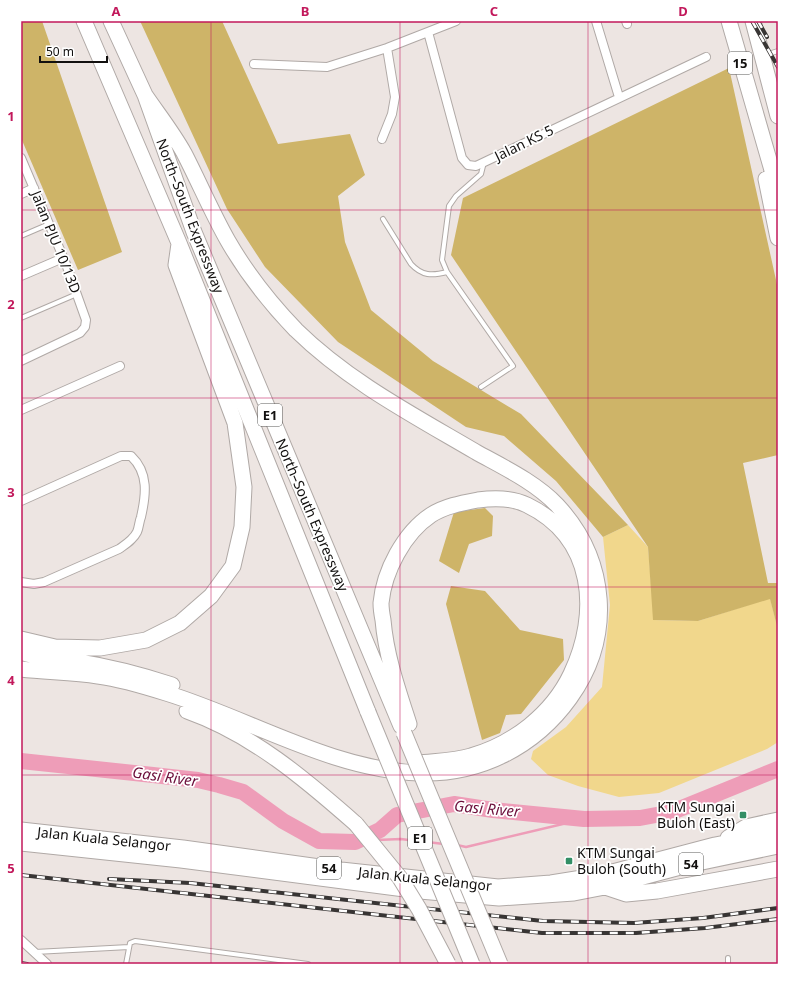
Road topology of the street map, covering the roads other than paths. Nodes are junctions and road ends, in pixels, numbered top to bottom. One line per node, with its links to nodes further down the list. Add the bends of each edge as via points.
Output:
1 (84, 21): 28 (highway, North–South Expressway / E1)
2 (111, 21): 14 (highway, North–South Expressway / E1)
3 (456, 21): 7 (street)
4 (596, 21): 15 (street)
5 (729, 21): 16 (highway, 15)
6 (753, 21): 11 (highway, 15)
7 (447, 23): 8 (street)
8 (428, 32): 9 (street); 20 (street, Jalan KS 5, via 462,158 468,165 476,166)
9 (387, 48): 13 (street, via 327,67); 18 (street, via 395,98)
10 (778, 51): 11 (lane)
11 (763, 56): 17 (highway, 15)
12 (706, 57): 15 (street, Jalan KS 5)
13 (254, 64)
14 (145, 95): 43 (highway, via 182,150 228,242 261,291 296,329 331,362 388,401 533,485 556,504 579,533 596,570 600,604 598,629 580,683 562,709 546,726 522,745 495,758 472,767 442,772 419,773 375,767 330,755 167,693 99,676); 44 (highway, North–South Expressway / E1, via 194,232)
15 (619, 97): 20 (street, Jalan KS 5)
16 (750, 98): 22 (highway, 15); 27 (highway)
17 (778, 116)
18 (382, 139)
19 (21, 158): 21 (street, Jalan PJU 10/13D)
20 (484, 162): 30 (lane, via 481,174 456,196 449,206 442,260)
21 (34, 188): 23 (street); 25 (street, Jalan PJU 10/13D)
22 (778, 191)
23 (21, 194)
24 (383, 219): 30 (lane, via 416,270 430,275)
25 (49, 224): 26 (lane); 29 (street, Jalan PJU 10/13D)
26 (21, 236)
27 (778, 238)
28 (179, 243): 40 (highway, via 176,265 235,423 244,487 242,527 233,566 210,596 180,623 146,640 100,648 55,647); 61 (highway, North–South Expressway / E1, bridge)
29 (63, 258): 31 (street); 32 (street, Jalan PJU 10/13D)
30 (447, 272): 36 (lane, via 513,366)
31 (21, 276)
32 (77, 294): 33 (lane); 34 (street, Jalan PJU 10/13D, via 86,320 80,333)
33 (21, 318)
34 (21, 361)
35 (120, 366): 37 (street)
36 (481, 387)
37 (21, 410)
38 (21, 501): 39 (street, via 121,456 131,456 137,462 145,481 144,504 139,525 130,541 119,549 44,582)
39 (21, 582)
40 (21, 639)
41 (21, 652): 44 (highway, via 31,656 137,673 369,757 405,765 472,756 516,736 548,707 570,677 587,627 587,583 575,548 556,524 526,504 493,498 457,503 430,516 402,543 387,575 381,603 385,642)
42 (21, 669): 43 (highway)
43 (47, 672): 60 (highway, bridge, via 135,692 196,714 259,747 308,781 356,824 400,878)
44 (406, 728): 62 (highway, North–South Expressway / E1, bridge, via 429,793)
45 (778, 820): 49 (highway, via 746,827)
46 (21, 830): 49 (highway, Jalan Kuala Selangor / 54, via 183,848 341,870 498,886 551,883 601,875)
47 (778, 833): 49 (highway, Jalan Kuala Selangor / 54)
48 (21, 843): 52 (highway, Jalan Kuala Selangor / 54, via 498,898 552,896)
49 (715, 845)
50 (778, 846): 52 (highway, Jalan Kuala Selangor / 54, via 688,864)
51 (778, 869): 52 (highway, via 657,891 626,894)
52 (605, 887)
53 (21, 940): 55 (street)
54 (129, 947): 55 (lane); 58 (lane); 59 (lane, via 130,943 135,941)
55 (35, 952): 57 (street)
56 (728, 958): 63 (lane)
57 (47, 964)
58 (126, 964)
59 (308, 964)
60 (448, 964)
61 (472, 964)
62 (500, 964)
63 (728, 964)

